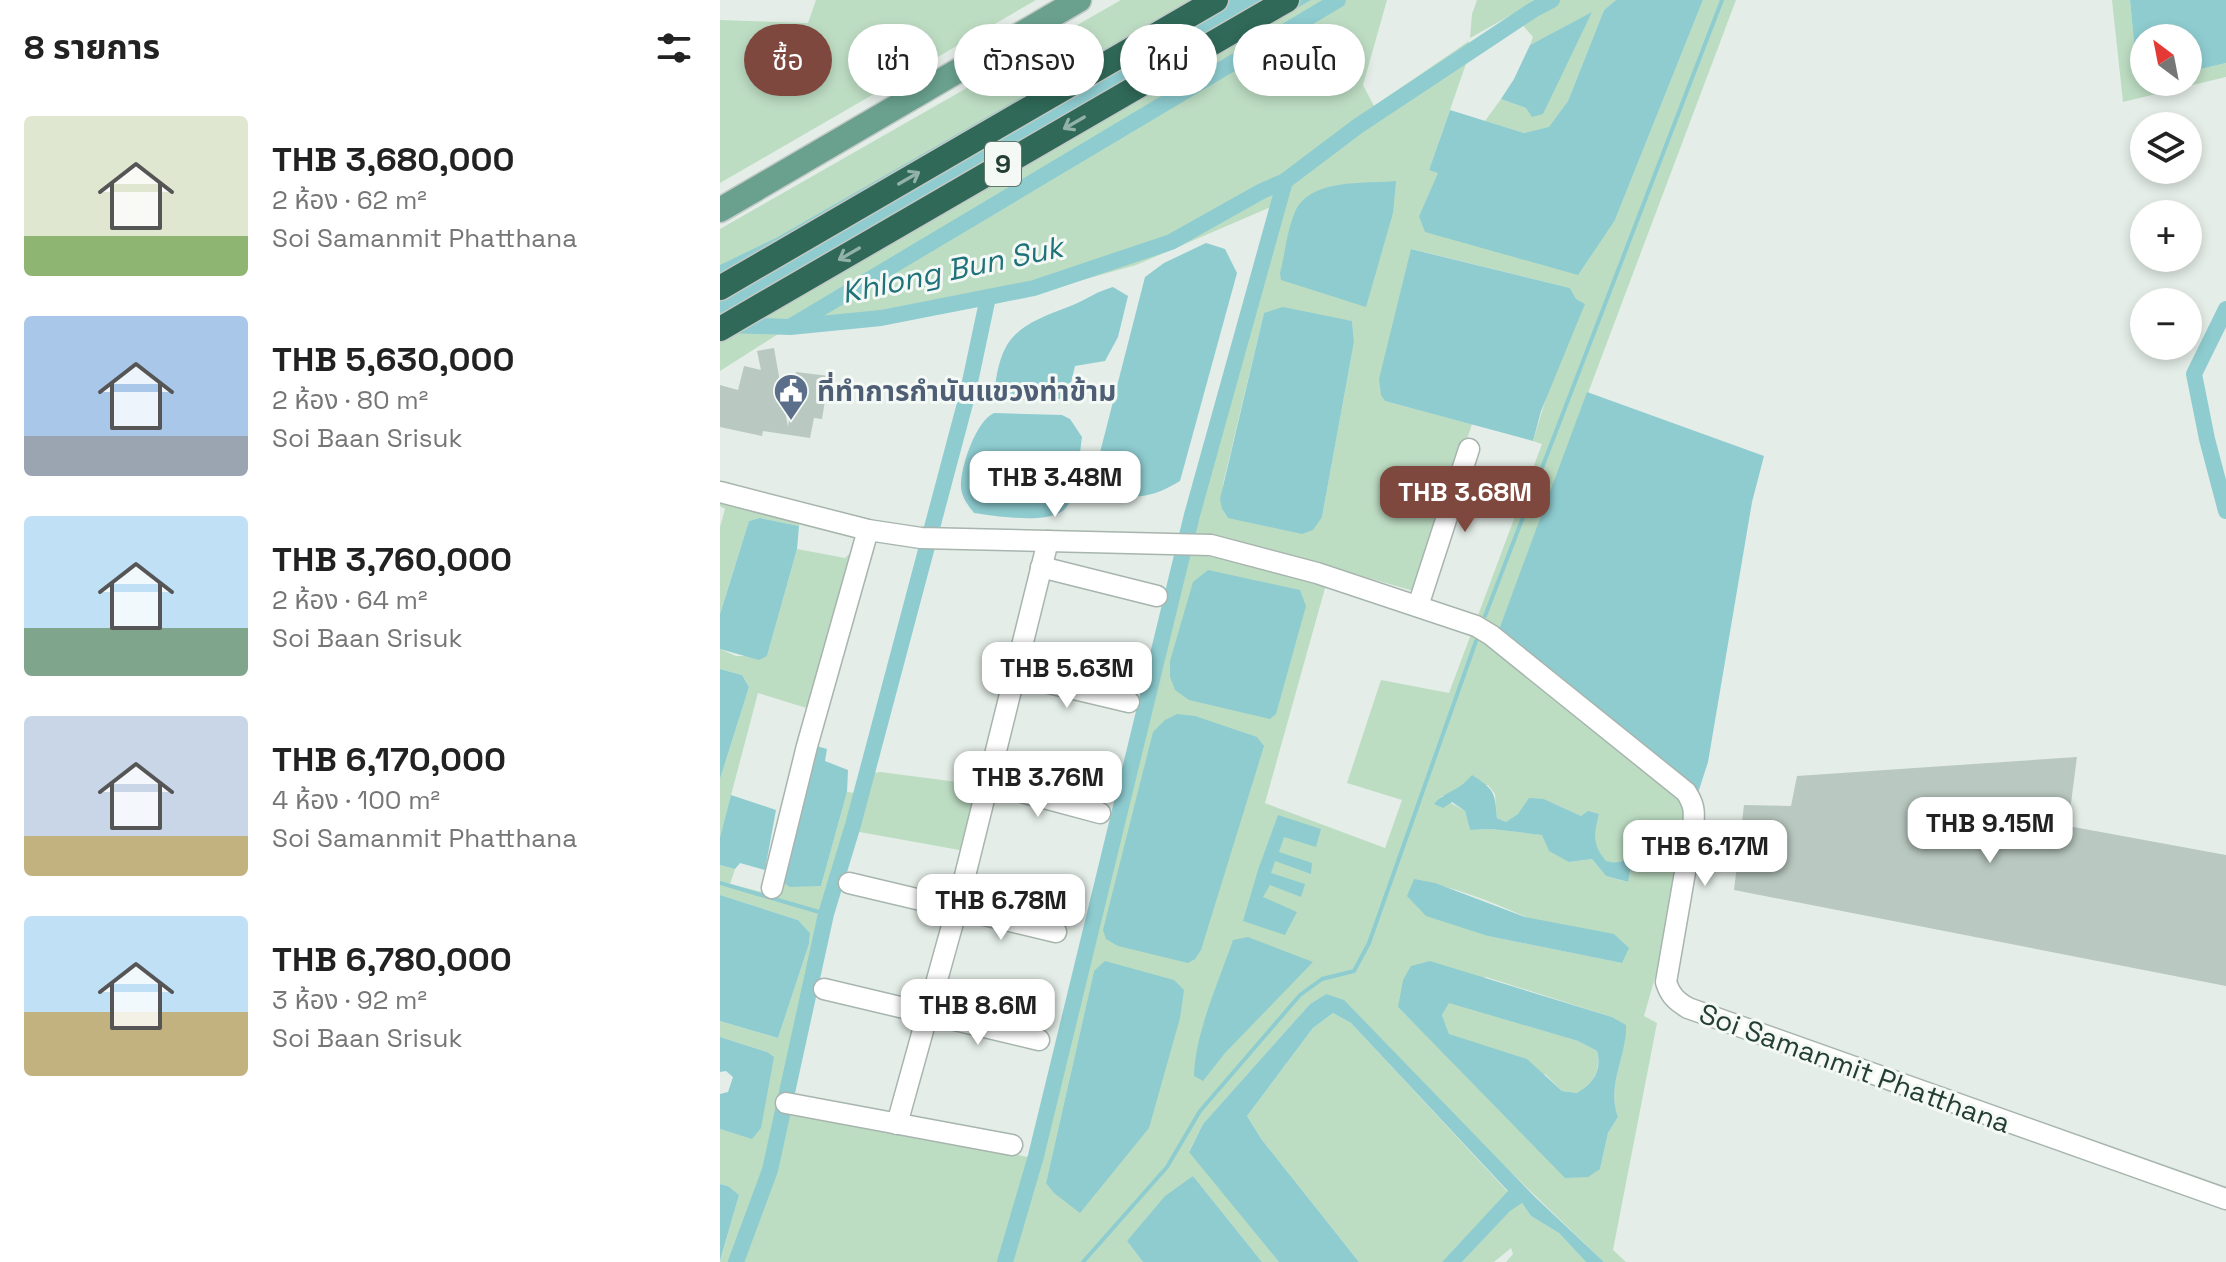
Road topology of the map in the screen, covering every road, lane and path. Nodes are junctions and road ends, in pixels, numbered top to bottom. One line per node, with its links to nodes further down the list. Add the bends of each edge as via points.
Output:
1 (1079, 0): 4 (main road)
2 (1216, 0): 5 (highway, 9, one-way to 2)
3 (1287, 0): 6 (highway, 9, one-way to 6)
4 (720, 210)
5 (720, 288)
6 (720, 329)
7 (1469, 449): 13 (street)
8 (720, 492): 9 (street, Soi Samanmit Phatthana)
9 (868, 530): 10 (street, Soi Samanmit Phatthana, via 927,539); 19 (street)
10 (1048, 541): 11 (street); 13 (street, Soi Samanmit Phatthana, via 1211,545)
11 (1041, 567): 12 (street); 14 (street)
12 (1157, 596)
13 (1418, 606): 28 (street, Soi Samanmit Phatthana, via 1491,635 1692,801 1695,813 1666,982 1677,1002)
14 (1015, 675): 15 (street); 16 (street)
15 (1129, 702)
16 (988, 783): 17 (street); 20 (street)
17 (1100, 813)
18 (849, 883): 20 (street)
19 (772, 888)
20 (957, 908): 21 (street); 23 (street)
21 (1056, 932)
22 (824, 989): 23 (street)
23 (926, 1012): 24 (street); 26 (street)
24 (1039, 1040)
25 (786, 1103): 26 (street)
26 (897, 1124): 27 (street)
27 (1012, 1145)
28 (2226, 1199)

